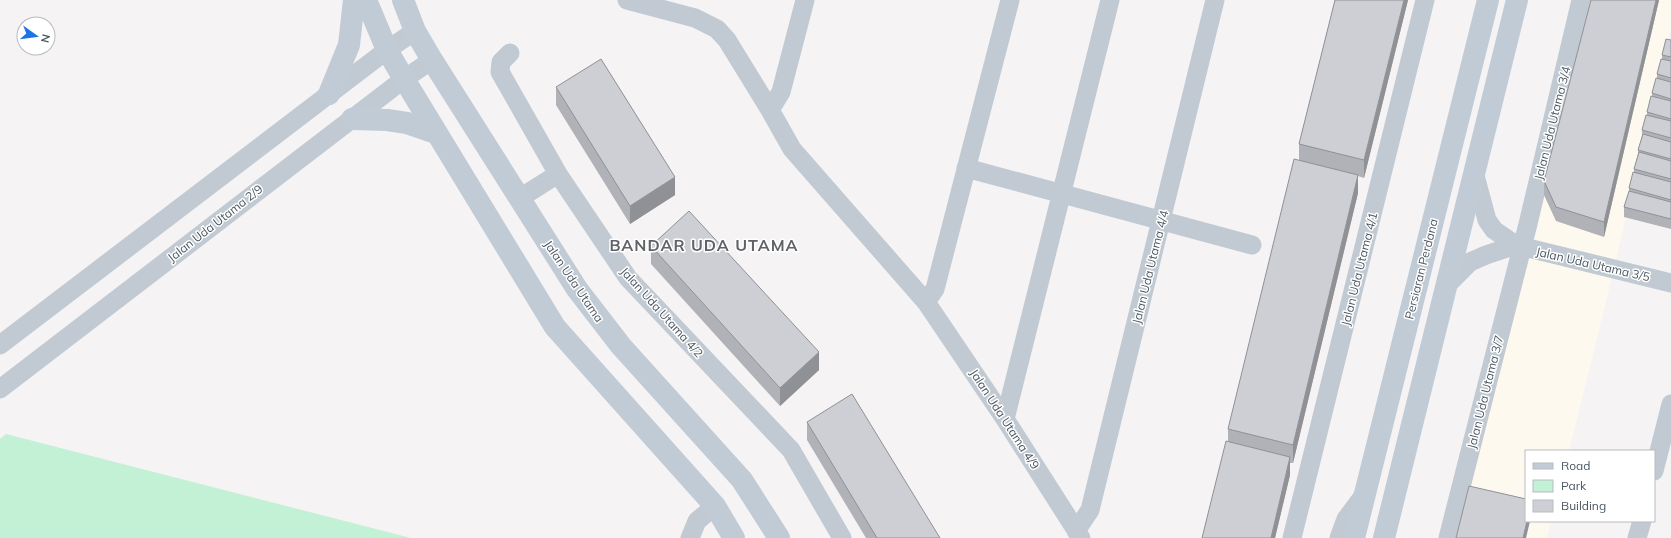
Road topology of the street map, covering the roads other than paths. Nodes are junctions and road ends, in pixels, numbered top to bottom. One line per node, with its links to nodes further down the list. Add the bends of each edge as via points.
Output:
1 (354, 0): 20 (street, via 349,45)
2 (366, 0): 15 (street)
3 (403, 0): 14 (street, Jalan Uda Utama)
4 (627, 0): 21 (street, Jalan Uda Utama 4/9, via 695,18 717,29 727,40)
5 (805, 0): 21 (street, via 781,92)
6 (1010, 0): 24 (street)
7 (1110, 0): 27 (street)
8 (1215, 0): 29 (street, Jalan Uda Utama 4/4)
9 (1425, 0): 48 (street, Jalan Uda Utama 4/1)
10 (1479, 0): 16 (street)
11 (1488, 0): 16 (street, Persiaran Perdana)
12 (1517, 0): 25 (street)
13 (1581, 0): 31 (street, Jalan Uda Utama 3/4)
14 (415, 31): 15 (street); 18 (street, Jalan Uda Utama)
15 (387, 50): 19 (street); 20 (street)
16 (1476, 51): 40 (street, Persiaran Perdana)
17 (510, 53): 26 (street, Jalan Uda Utama 4/2, via 501,62 500,72)
18 (432, 60): 19 (street, Jalan Uda Utama 2/9); 28 (street, Jalan Uda Utama)
19 (404, 79): 22 (street, Jalan Uda Utama 2/9); 23 (street)
20 (329, 94): 35 (street)
21 (770, 110): 34 (street, Jalan Uda Utama 4/9, via 792,149)
22 (352, 119): 23 (street, via 407,123); 36 (street, Jalan Uda Utama 2/9)
23 (436, 133): 41 (street, via 555,327)
24 (966, 168): 27 (street); 34 (street, via 935,288)
25 (1474, 172): 31 (street, via 1487,220 1494,230); 33 (street)
26 (558, 174): 28 (street); 47 (street, Jalan Uda Utama 4/2, via 628,278 791,450)
27 (1062, 194): 29 (street); 38 (street)
28 (520, 198): 46 (street, Jalan Uda Utama, via 581,295 621,346 742,480)
29 (1161, 220): 30 (street); 43 (street, Jalan Uda Utama 4/4, via 1090,510)
30 (1252, 245)
31 (1519, 246): 32 (street, Jalan Uda Utama 3/5); 33 (street, via 1470,262); 52 (street, Jalan Uda Utama 3/7)
32 (1671, 283)
33 (1447, 285): 51 (street)
34 (926, 302): 38 (street, Jalan Uda Utama 4/9)
35 (0, 345)
36 (0, 389)
37 (1671, 404): 39 (street)
38 (1006, 418): 43 (street, Jalan Uda Utama 4/9)
39 (1655, 467)
40 (1365, 493): 49 (street, via 1346,518); 50 (street, Persiaran Perdana)
41 (714, 506): 44 (street, via 697,521); 45 (street)
42 (1642, 522): 53 (street)
43 (1079, 534)
44 (690, 538)
45 (734, 538)
46 (779, 538)
47 (842, 538)
48 (1292, 538)
49 (1339, 538)
50 (1354, 538)
51 (1384, 538)
52 (1448, 538)
53 (1637, 538)

